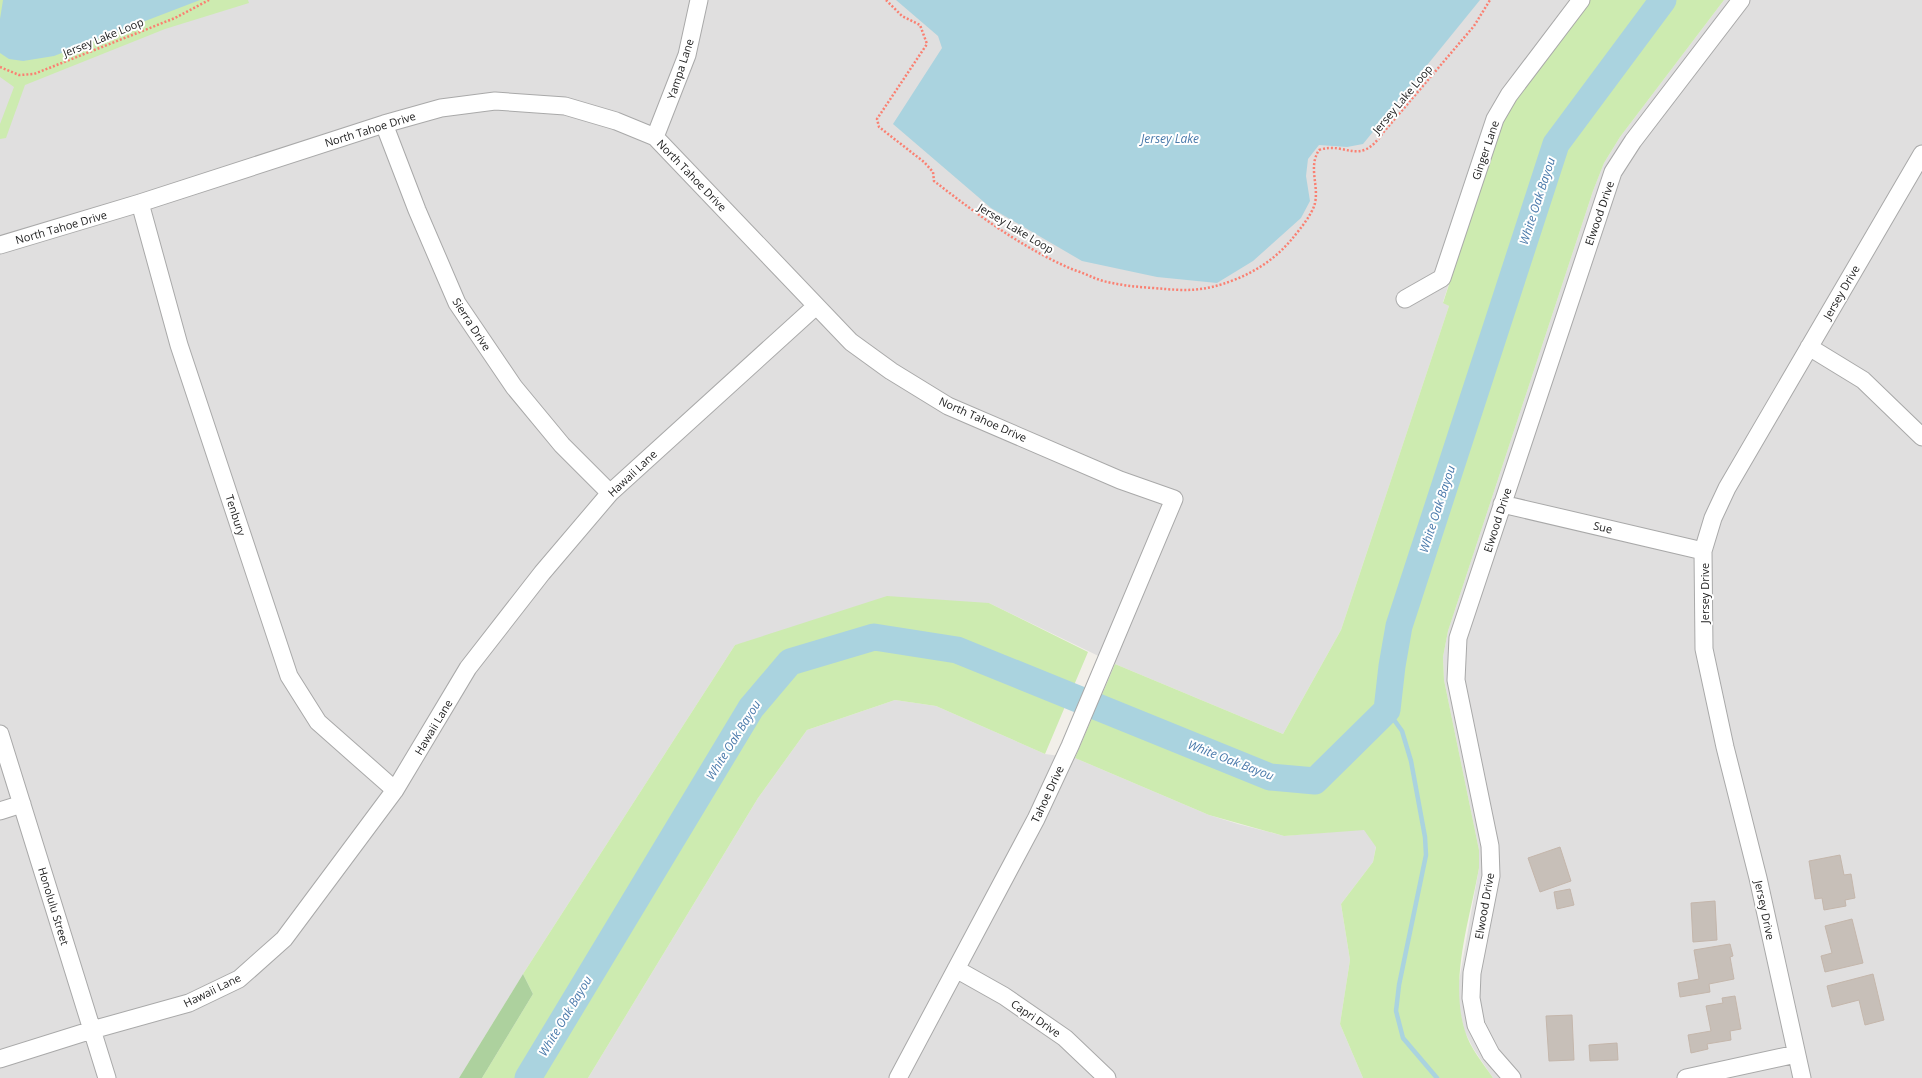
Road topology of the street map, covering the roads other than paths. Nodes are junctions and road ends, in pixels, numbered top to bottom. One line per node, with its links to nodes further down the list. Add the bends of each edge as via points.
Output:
1 (699, 0): 5 (street, Yampa Lane, via 687,54)
2 (1581, 0): 9 (street, Ginger Lane, via 1509,95 1495,119 1442,278)
3 (1741, 0): 15 (street, Elwood Drive, via 1633,141 1613,172)
4 (384, 124): 5 (street, North Tahoe Drive, via 441,108 495,101 565,106 616,121); 7 (street, North Tahoe Drive); 13 (street, Sierra Drive, via 457,303 514,387 562,445)
5 (655, 137): 10 (street, North Tahoe Drive)
6 (1922, 154): 11 (street, Jersey Drive)
7 (140, 203): 8 (street, North Tahoe Drive); 18 (street, Tenbury, via 179,345 289,676 318,722)
8 (0, 245)
9 (1404, 299)
10 (816, 306): 13 (street, Hawaii Lane); 14 (street, North Tahoe Drive, via 851,342 891,371 948,406 1120,480)
11 (1808, 347): 12 (street, via 1863,380); 16 (street, Jersey Drive, via 1727,488 1713,518)
12 (1922, 437)
13 (610, 493): 18 (street, Hawaii Lane, via 542,573 468,668)
14 (1174, 499): 21 (street, Tahoe Drive, via 1070,746 1036,819)
15 (1502, 504): 16 (street, Sue); 28 (street, Elwood Drive, via 1458,638 1456,680 1490,846 1491,876 1472,973 1471,998 1476,1025 1491,1054)
16 (1703, 551): 23 (street, Jersey Drive, via 1704,649)
17 (0, 734): 19 (street, Honolulu Street)
18 (395, 790): 22 (street, Hawaii Lane, via 284,939 239,979 189,1003)
19 (22, 804): 20 (street); 22 (street, Honolulu Street)
20 (0, 811)
21 (956, 969): 26 (street, Tahoe Drive); 27 (street, Capri Drive, via 1004,996 1065,1038)
22 (92, 1030): 24 (street, Hawaii Lane); 25 (street, Honolulu Street)
23 (1796, 1054): 29 (street); 30 (street, Jersey Drive)
24 (0, 1059)
25 (107, 1078)
26 (898, 1078)
27 (1106, 1078)
28 (1512, 1078)
29 (1686, 1078)
30 (1802, 1078)

